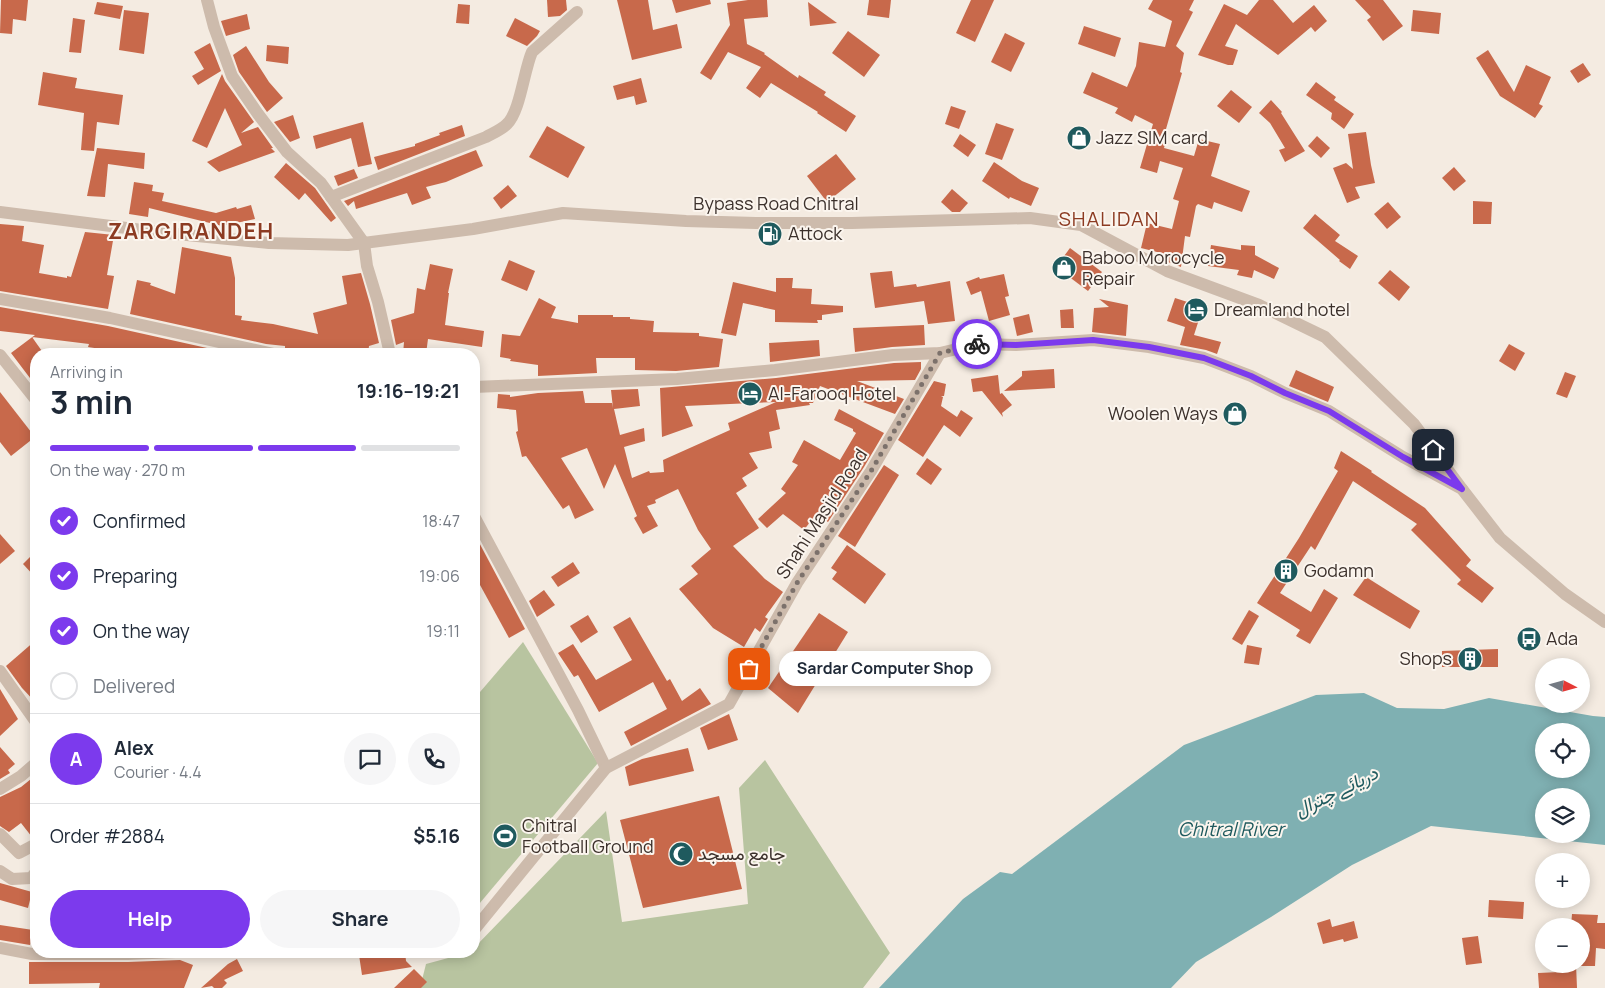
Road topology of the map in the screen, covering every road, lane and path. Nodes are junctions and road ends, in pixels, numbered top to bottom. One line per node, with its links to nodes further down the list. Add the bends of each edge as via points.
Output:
1 (207, 0): 3 (street, via 232,76 287,152)
2 (577, 12): 3 (street, via 532,52 508,123 486,138)
3 (331, 197): 5 (street)
4 (0, 212): 5 (street, Bypass Road Chitral, via 269,243)
5 (364, 243): 8 (street); 13 (street, Bypass Road Chitral, via 473,229 563,212 756,223 1030,218 1081,224 1167,271 1259,304 1325,337 1414,424)
6 (0, 299): 7 (street, via 110,318)
7 (247, 348)
8 (389, 348)
9 (940, 353): 11 (street, via 677,378); 13 (street, via 978,344 1093,340 1204,358 1329,411); 19 (street, Shahi Masjid Road, via 871,471 797,583 730,704)
10 (0, 355): 12 (street)
11 (480, 387)
12 (30, 392)
13 (1462, 489): 15 (street, Bypass Road Chitral, via 1500,538 1565,594)
14 (480, 527): 19 (street)
15 (1605, 622)
16 (0, 671): 17 (street)
17 (30, 714)
18 (30, 768): 20 (street)
19 (606, 768): 25 (street, Shahi Masjid Road)
20 (0, 789)
21 (0, 834): 22 (street, via 19,853)
22 (30, 847)
23 (0, 871): 24 (street, via 12,879)
24 (30, 878)
25 (480, 923)
26 (0, 948): 27 (street)
27 (30, 954)

